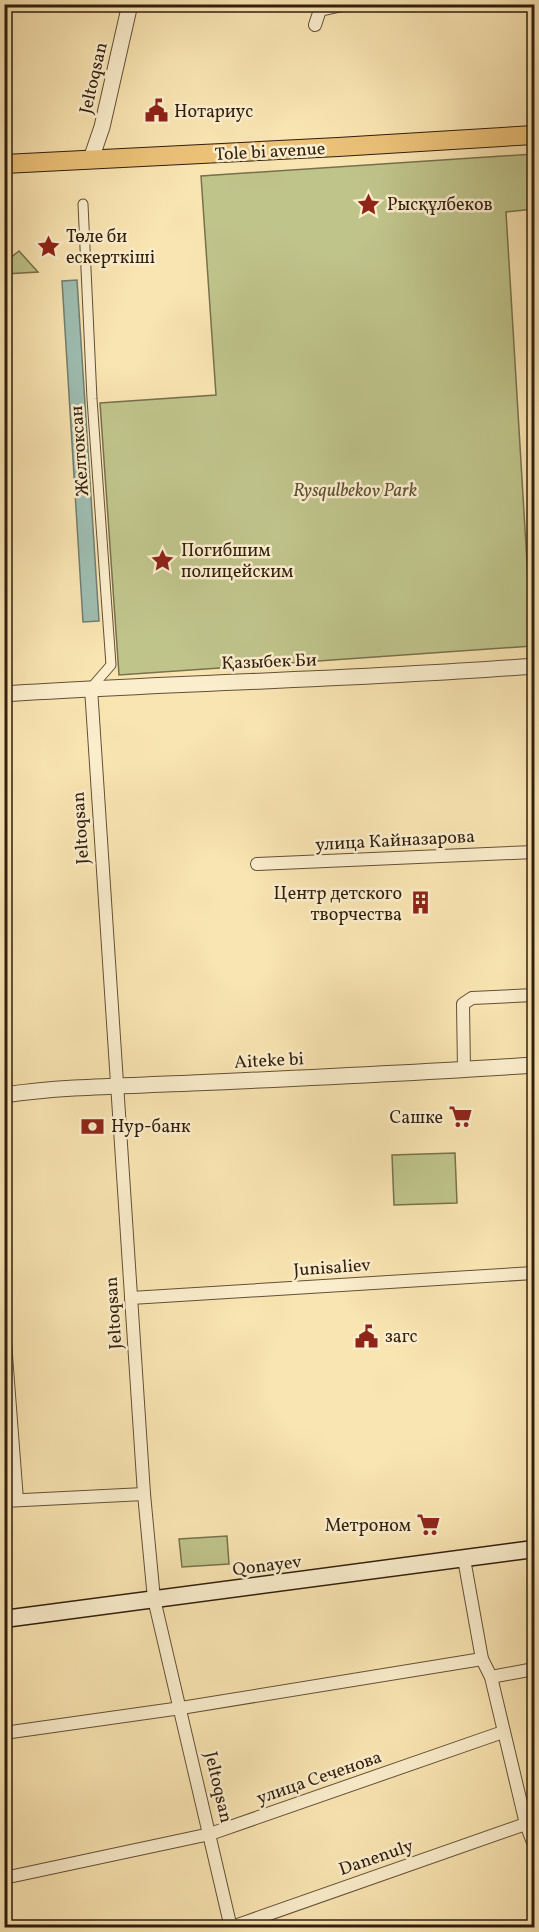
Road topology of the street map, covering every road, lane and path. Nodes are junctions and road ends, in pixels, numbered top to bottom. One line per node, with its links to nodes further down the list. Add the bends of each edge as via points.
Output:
1 (130, 4): 6 (street, Jeltoqsan)
2 (346, 4): 3 (street)
3 (321, 8): 4 (street)
4 (315, 25)
5 (534, 135): 6 (main road, Tole bi avenue)
6 (91, 159): 7 (main road, Tole bi avenue)
7 (4, 164)
8 (83, 204): 10 (street, Желтоксан, via 111,665)
9 (534, 666): 10 (street, Қазыбек Би, via 431,675)
10 (91, 688): 11 (street, Қазыбек Би); 17 (street, Jeltoqsan)
11 (4, 694)
12 (534, 852): 13 (street, улица Кайназарова)
13 (257, 864)
14 (534, 995): 16 (street, via 472,998 463,1004)
15 (534, 1065): 16 (street, Aiteke bi)
16 (464, 1070): 17 (street, Aiteke bi)
17 (117, 1086): 18 (street, Aiteke bi); 20 (street, Jeltoqsan)
18 (4, 1095)
19 (534, 1273): 20 (street, Junisaliev)
20 (131, 1298): 22 (street, Jeltoqsan)
21 (4, 1329): 23 (street)
22 (144, 1494): 23 (street); 26 (street, Jeltoqsan)
23 (11, 1500)
24 (534, 1549): 25 (main road, Qonayev)
25 (464, 1559): 26 (main road, Qonayev); 28 (street)
26 (154, 1599): 27 (main road, Qonayev); 31 (street, Jeltoqsan)
27 (4, 1619)
28 (482, 1659): 30 (street); 31 (street)
29 (534, 1669): 30 (street)
30 (491, 1677): 32 (street)
31 (181, 1708): 33 (street); 35 (street, Jeltoqsan)
32 (503, 1732): 34 (street); 35 (street, улица Сеченова)
33 (4, 1733)
34 (530, 1823): 36 (street); 38 (street, Danenuly)
35 (210, 1834): 37 (street, улица Сеченова); 38 (street, Jeltoqsan)
36 (534, 1845)
37 (4, 1878)
38 (230, 1927)

